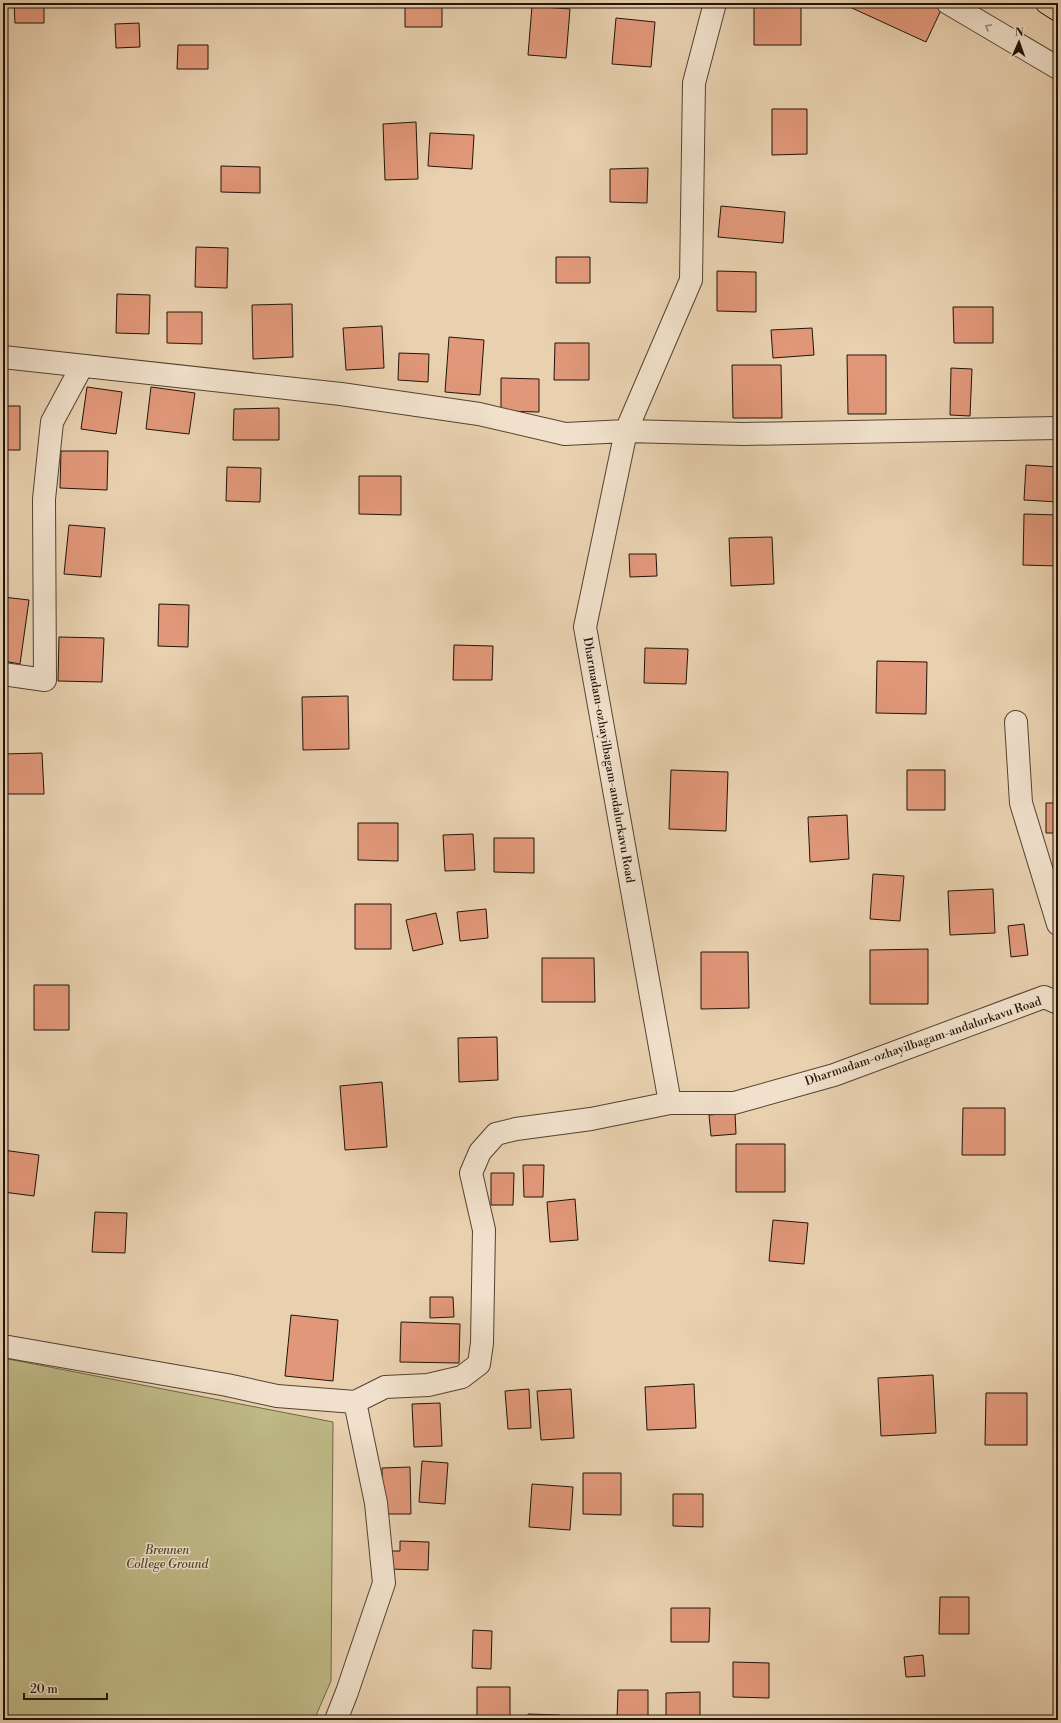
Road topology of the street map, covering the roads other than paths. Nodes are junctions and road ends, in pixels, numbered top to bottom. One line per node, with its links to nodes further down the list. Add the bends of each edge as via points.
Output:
1 (715, 3): 9 (street, Dharmadam-ozhayilbagam-andalurkavu Road, via 694,83 691,280)
2 (948, 3): 5 (street, one-way to 2)
3 (1047, 3): 4 (highway)
4 (1058, 10)
5 (1058, 68)
6 (3, 357): 7 (street)
7 (82, 366): 9 (street, via 341,394 479,414 565,434); 10 (street, via 52,422 44,499 45,680)
8 (1058, 428): 9 (street, via 743,434)
9 (626, 432): 14 (street, Dharmadam-ozhayilbagam-andalurkavu Road, via 585,627)
10 (3, 674)
11 (1016, 722): 12 (street, via 1021,803)
12 (1058, 924)
13 (1058, 1001): 14 (street, Dharmadam-ozhayilbagam-andalurkavu Road, via 1044,997 834,1074 734,1104)
14 (670, 1103): 16 (street, via 496,1134 480,1152 471,1173 484,1230 482,1343 479,1364 462,1377 428,1385 385,1387)
15 (3, 1346): 16 (street, via 277,1396)
16 (355, 1402): 17 (street, via 376,1503 384,1583)
17 (336, 1720)

